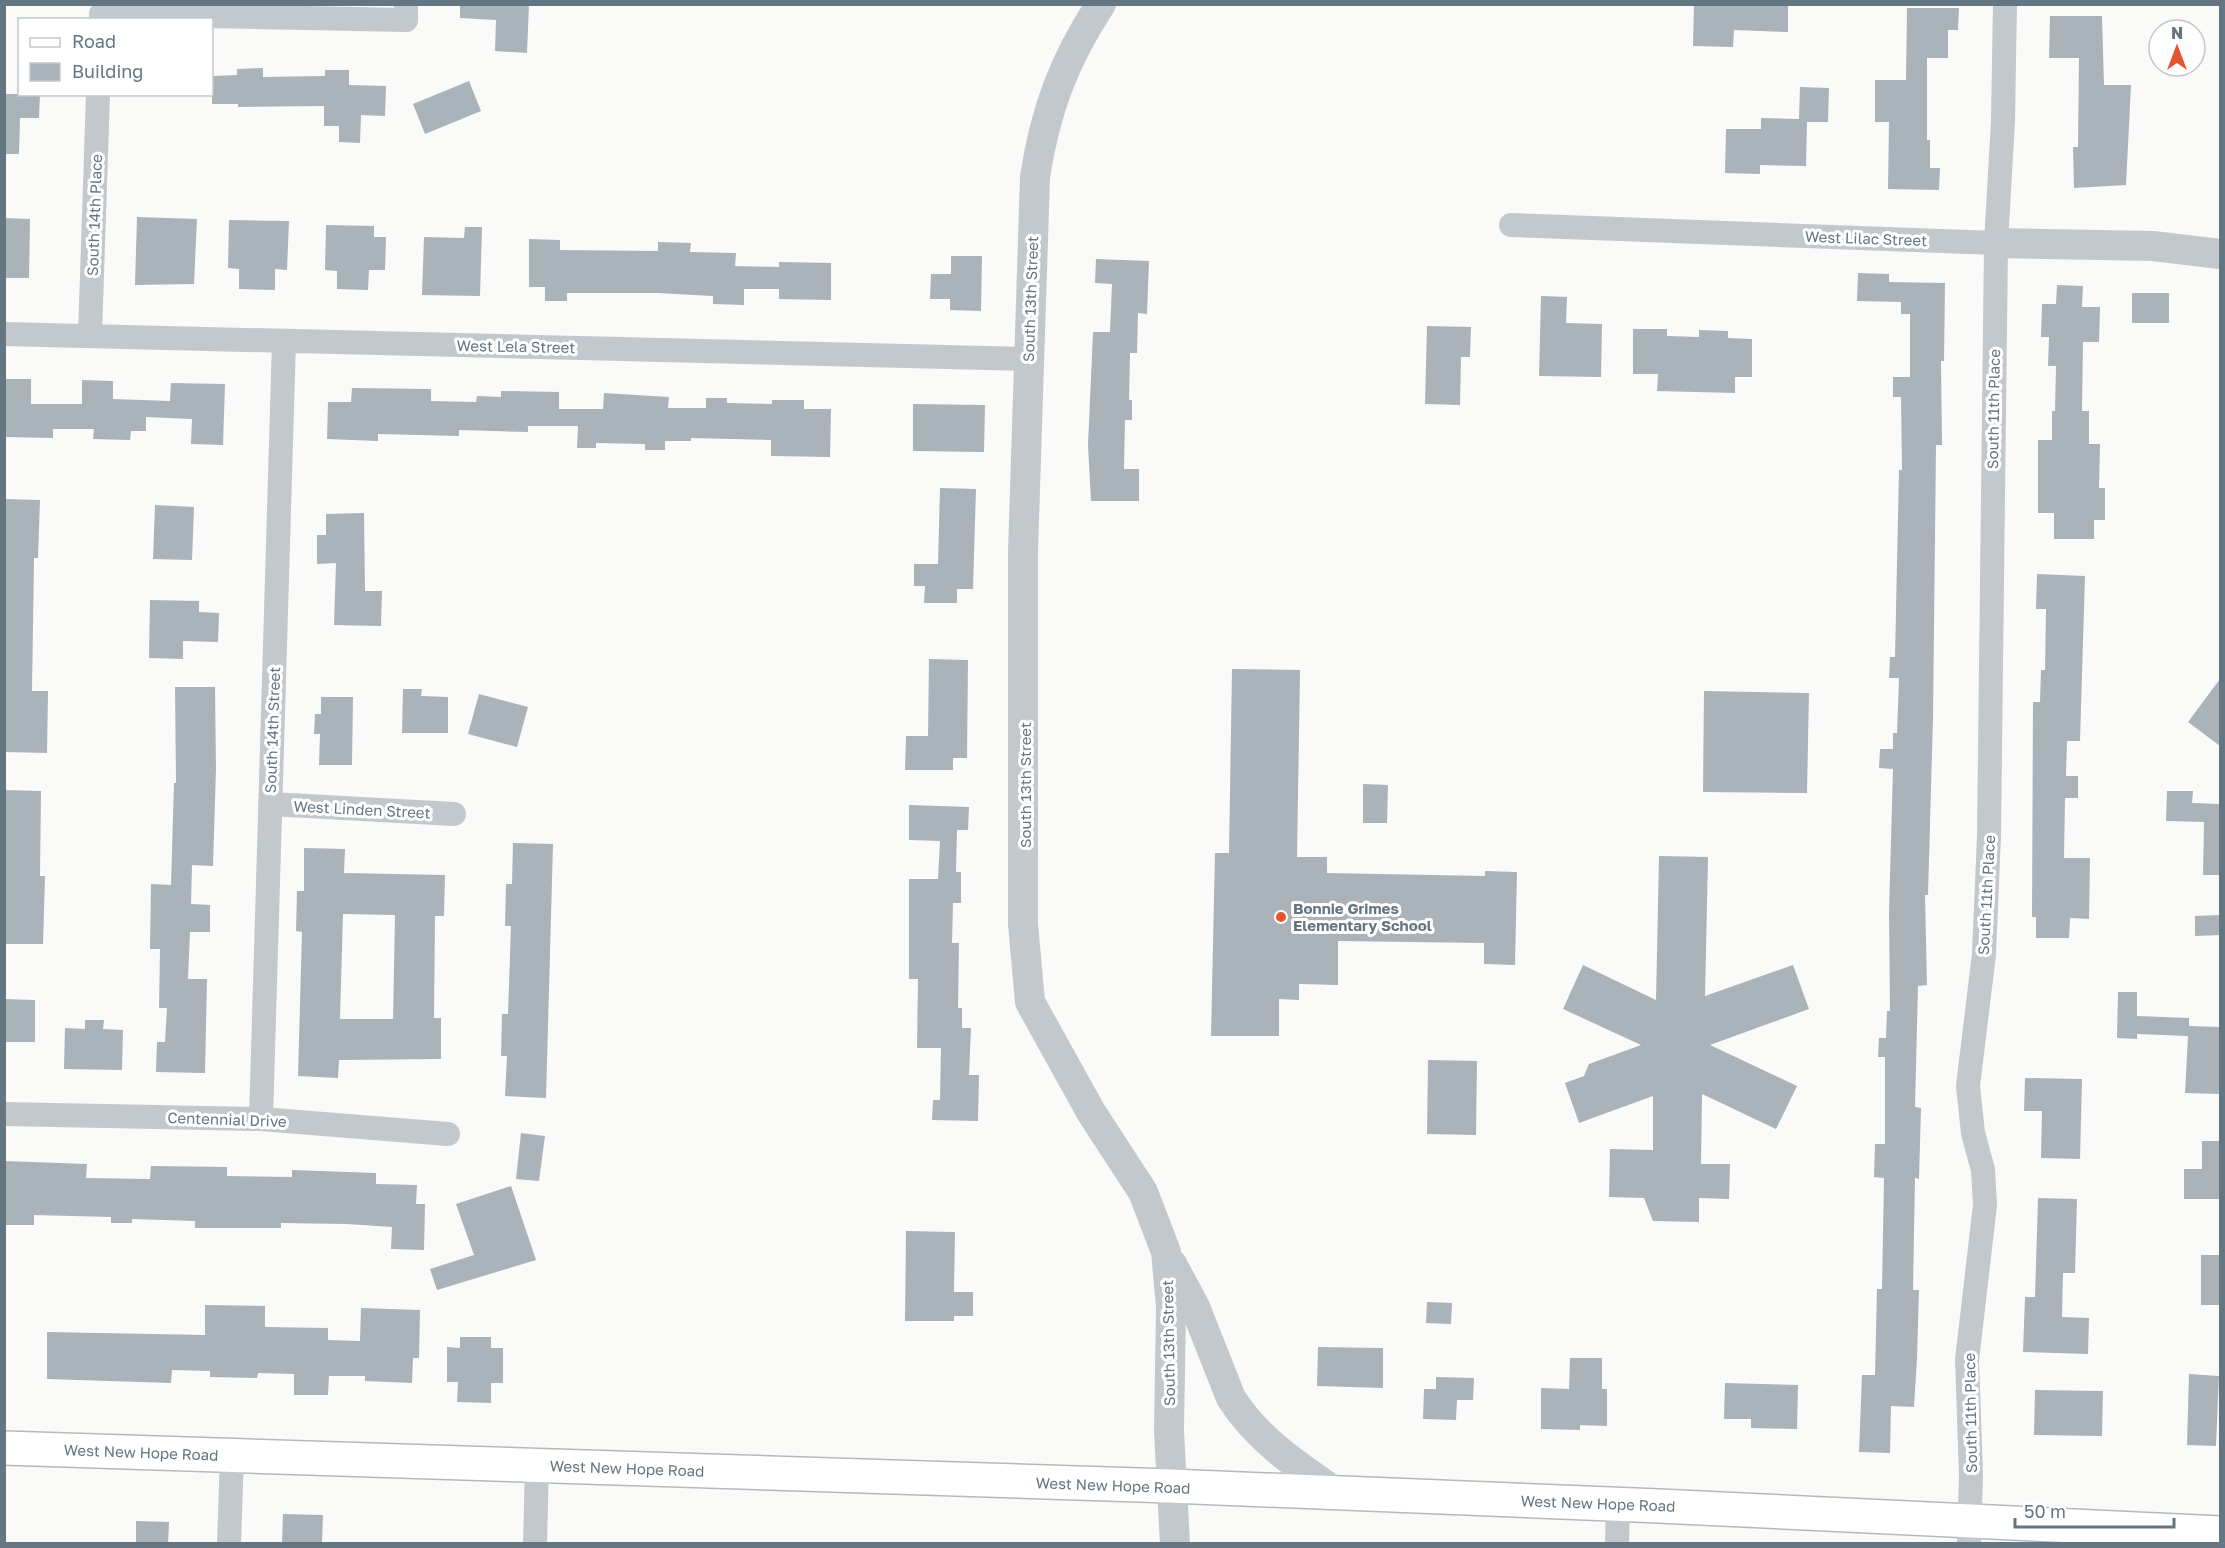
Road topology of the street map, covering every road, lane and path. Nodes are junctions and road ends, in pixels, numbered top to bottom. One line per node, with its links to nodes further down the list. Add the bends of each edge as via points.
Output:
1 (1101, 4): 12 (street, South 13th Street, via 1056,87 1042,132 1035,177)
2 (2005, 4): 7 (street, South 11th Place)
3 (101, 12): 4 (street)
4 (406, 12)
5 (98, 96): 10 (street, South 14th Place)
6 (1510, 225): 7 (street, West Lilac Street)
7 (1996, 243): 8 (street, West Lilac Street, via 2153,246); 25 (street, South 11th Place, via 1989,836 1984,954 1968,1086 1985,1205 1967,1360)
8 (2220, 255)
9 (4, 334): 10 (street, West Lela Street)
10 (90, 335): 11 (street, West Lela Street)
11 (284, 341): 12 (street, West Lela Street); 13 (street, South 14th Street)
12 (1028, 359): 18 (street, South 13th Street, via 1023,552 1023,924 1030,1002 1090,1112 1143,1192)
13 (270, 804): 14 (street, West Linden Street); 16 (street, South 14th Street)
14 (454, 814)
15 (4, 1114): 16 (street, Centennial Drive)
16 (261, 1119): 17 (street, Centennial Drive)
17 (448, 1134)
18 (1166, 1252): 22 (street, South 13th Street, via 1171,1307); 23 (street, via 1195,1307 1239,1412 1278,1453)
19 (4, 1448): 20 (main road, West New Hope Road)
20 (232, 1455): 21 (main road, West New Hope Road); 27 (street)
21 (537, 1464): 22 (main road, West New Hope Road); 28 (street)
22 (1170, 1486): 23 (main road, West New Hope Road); 29 (street, South 13th Street)
23 (1337, 1493): 24 (main road, West New Hope Road)
24 (1618, 1504): 25 (main road, West New Hope Road); 30 (street)
25 (1969, 1532): 26 (main road, West New Hope Road)
26 (2220, 1533)
27 (229, 1544)
28 (535, 1544)
29 (1175, 1544)
30 (1617, 1544)

